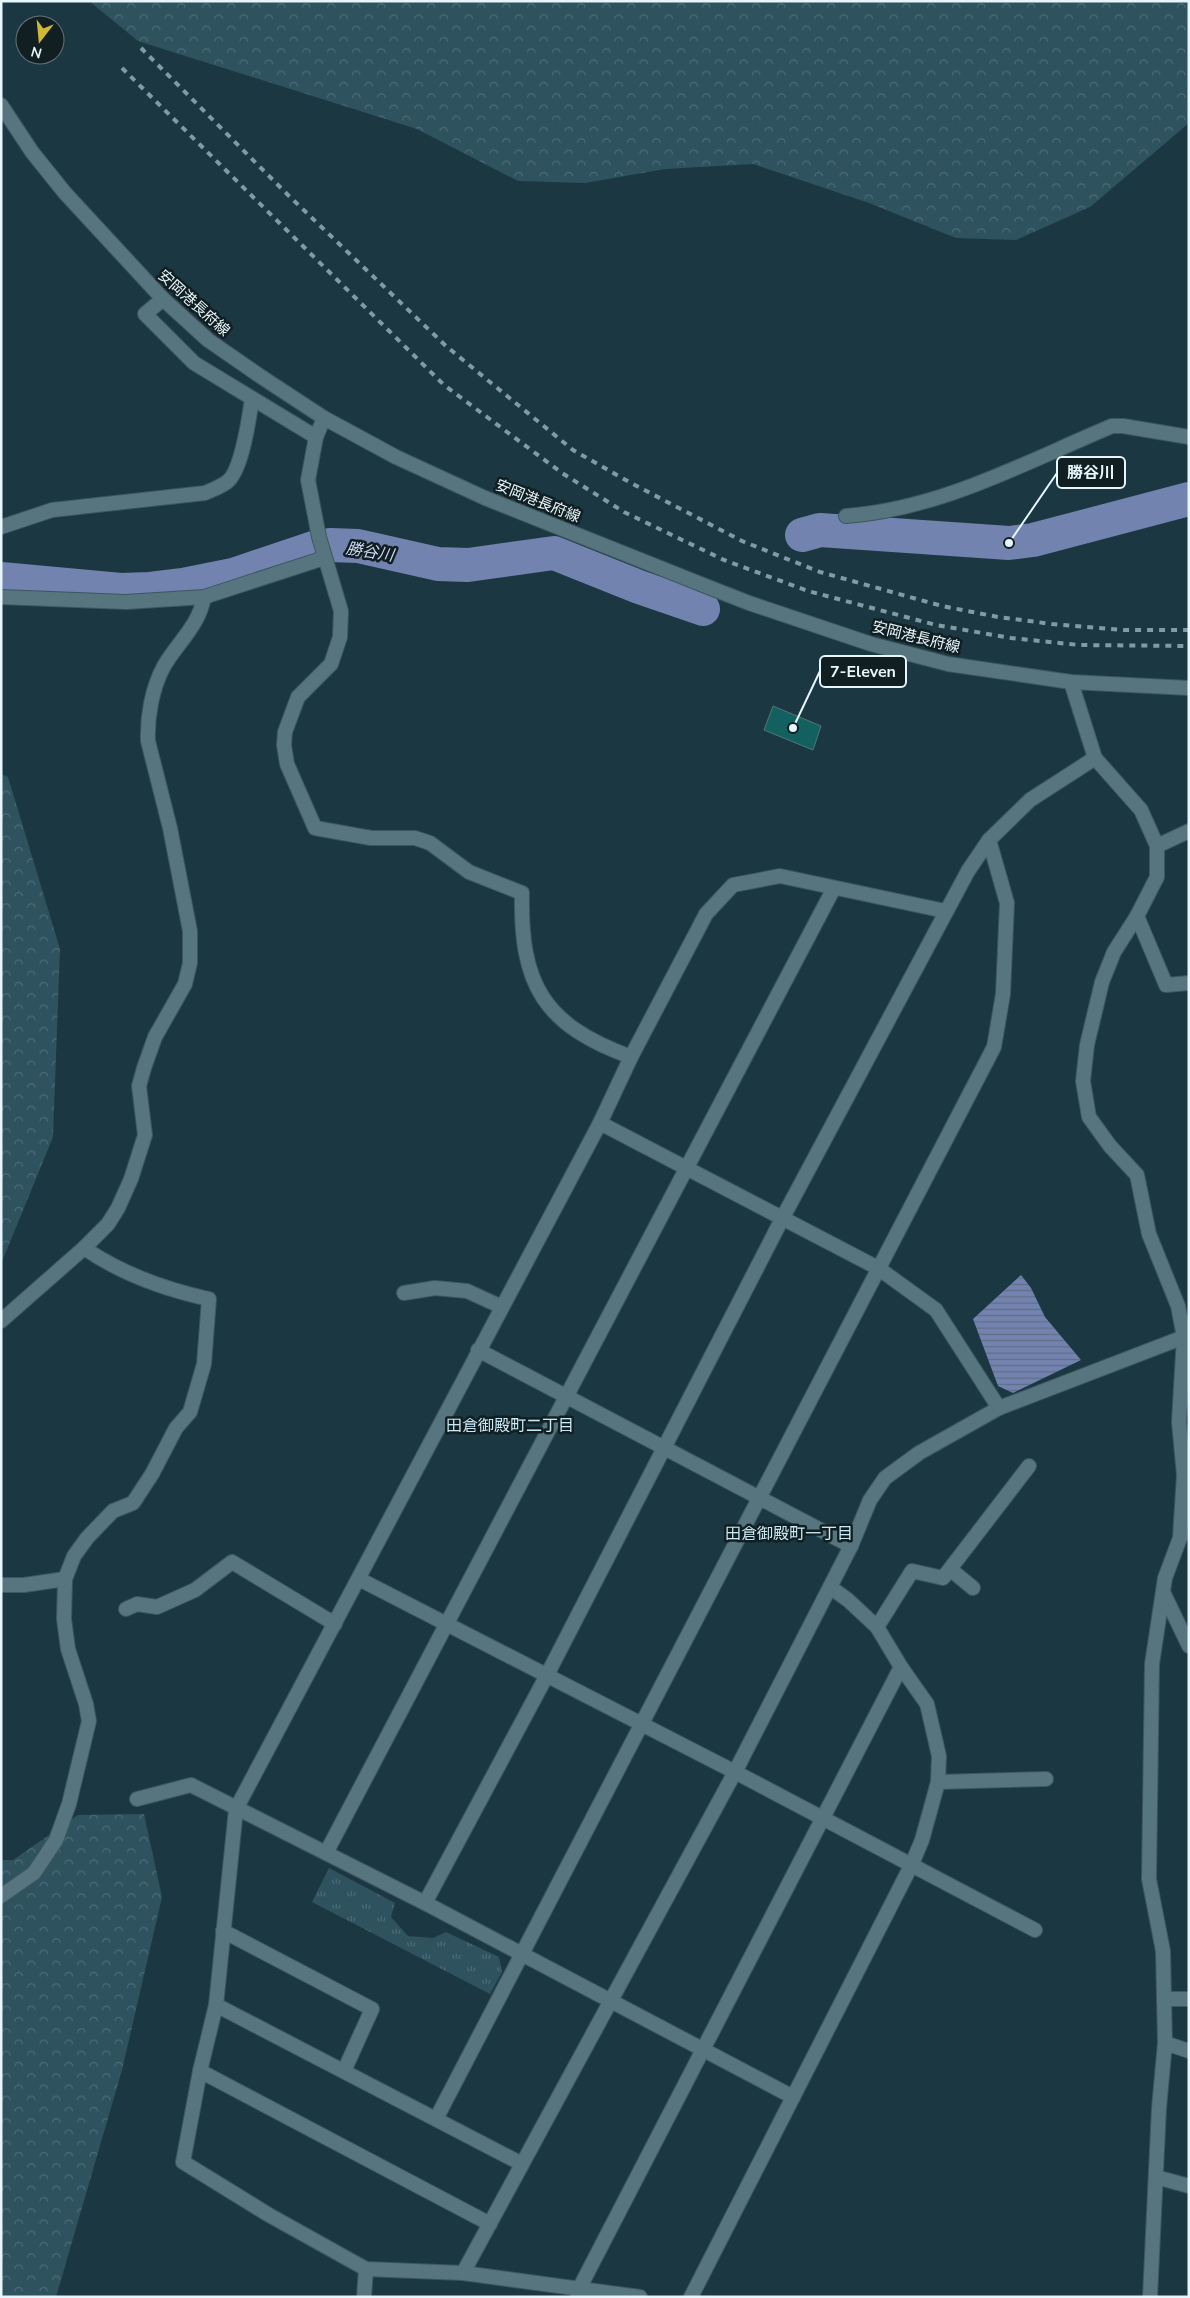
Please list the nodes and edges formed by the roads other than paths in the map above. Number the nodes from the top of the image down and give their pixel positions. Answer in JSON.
{"nodes":[{"id":1,"x":1,"y":105,"type":"edge"},
{"id":2,"x":163,"y":299,"type":"junction"},
{"id":3,"x":252,"y":399,"type":"junction"},
{"id":4,"x":324,"y":418,"type":"junction"},
{"id":5,"x":316,"y":437,"type":"junction"},
{"id":6,"x":1189,"y":437,"type":"edge"},
{"id":7,"x":846,"y":516,"type":"dead end"},
{"id":8,"x":1,"y":527,"type":"edge"},
{"id":9,"x":324,"y":556,"type":"junction"},
{"id":10,"x":1,"y":597,"type":"edge"},
{"id":11,"x":204,"y":597,"type":"junction"},
{"id":12,"x":1071,"y":682,"type":"junction"},
{"id":13,"x":1189,"y":688,"type":"edge"},
{"id":14,"x":1095,"y":758,"type":"junction"},
{"id":15,"x":1189,"y":831,"type":"edge"},
{"id":16,"x":989,"y":840,"type":"junction"},
{"id":17,"x":1157,"y":846,"type":"junction"},
{"id":18,"x":834,"y":888,"type":"junction"},
{"id":19,"x":945,"y":911,"type":"junction"},
{"id":20,"x":1137,"y":916,"type":"junction"},
{"id":21,"x":1189,"y":983,"type":"edge"},
{"id":22,"x":631,"y":1057,"type":"junction"},
{"id":23,"x":600,"y":1123,"type":"junction"},
{"id":24,"x":688,"y":1168,"type":"junction"},
{"id":25,"x":782,"y":1219,"type":"junction"},
{"id":26,"x":84,"y":1248,"type":"junction"},
{"id":27,"x":878,"y":1268,"type":"junction"},
{"id":28,"x":404,"y":1294,"type":"dead end"},
{"id":29,"x":502,"y":1307,"type":"junction"},
{"id":30,"x":1,"y":1321,"type":"edge"},
{"id":31,"x":1186,"y":1337,"type":"edge"},
{"id":32,"x":478,"y":1350,"type":"junction"},
{"id":33,"x":568,"y":1397,"type":"junction"},
{"id":34,"x":999,"y":1408,"type":"junction"},
{"id":35,"x":665,"y":1448,"type":"junction"},
{"id":36,"x":1029,"y":1466,"type":"dead end"},
{"id":37,"x":759,"y":1498,"type":"junction"},
{"id":38,"x":1184,"y":1541,"type":"edge"},
{"id":39,"x":851,"y":1546,"type":"junction"},
{"id":40,"x":950,"y":1569,"type":"junction"},
{"id":41,"x":65,"y":1579,"type":"junction"},
{"id":42,"x":359,"y":1579,"type":"junction"},
{"id":43,"x":1,"y":1585,"type":"edge"},
{"id":44,"x":830,"y":1586,"type":"junction"},
{"id":45,"x":973,"y":1588,"type":"dead end"},
{"id":46,"x":1163,"y":1592,"type":"junction"},
{"id":47,"x":126,"y":1609,"type":"dead end"},
{"id":48,"x":335,"y":1624,"type":"junction"},
{"id":49,"x":448,"y":1625,"type":"junction"},
{"id":50,"x":877,"y":1627,"type":"junction"},
{"id":51,"x":1189,"y":1646,"type":"edge"},
{"id":52,"x":901,"y":1667,"type":"junction"},
{"id":53,"x":546,"y":1676,"type":"junction"},
{"id":54,"x":641,"y":1725,"type":"junction"},
{"id":55,"x":736,"y":1772,"type":"junction"},
{"id":56,"x":1046,"y":1779,"type":"dead end"},
{"id":57,"x":938,"y":1782,"type":"junction"},
{"id":58,"x":137,"y":1799,"type":"dead end"},
{"id":59,"x":236,"y":1809,"type":"junction"},
{"id":60,"x":823,"y":1818,"type":"junction"},
{"id":61,"x":326,"y":1853,"type":"junction"},
{"id":62,"x":912,"y":1864,"type":"junction"},
{"id":63,"x":1,"y":1896,"type":"edge"},
{"id":64,"x":425,"y":1903,"type":"junction"},
{"id":65,"x":1035,"y":1930,"type":"dead end"},
{"id":66,"x":223,"y":1931,"type":"junction"},
{"id":67,"x":522,"y":1954,"type":"junction"},
{"id":68,"x":1164,"y":1999,"type":"junction"},
{"id":69,"x":1189,"y":1999,"type":"edge"},
{"id":70,"x":611,"y":2001,"type":"junction"},
{"id":71,"x":216,"y":2005,"type":"junction"},
{"id":72,"x":1165,"y":2043,"type":"junction"},
{"id":73,"x":703,"y":2050,"type":"junction"},
{"id":74,"x":1189,"y":2051,"type":"edge"},
{"id":75,"x":200,"y":2071,"type":"junction"},
{"id":76,"x":344,"y":2072,"type":"junction"},
{"id":77,"x":793,"y":2096,"type":"junction"},
{"id":78,"x":436,"y":2119,"type":"junction"},
{"id":79,"x":522,"y":2164,"type":"junction"},
{"id":80,"x":1156,"y":2177,"type":"junction"},
{"id":81,"x":1189,"y":2186,"type":"edge"},
{"id":82,"x":490,"y":2224,"type":"junction"},
{"id":83,"x":366,"y":2269,"type":"junction"},
{"id":84,"x":463,"y":2273,"type":"junction"},
{"id":85,"x":579,"y":2293,"type":"edge"},
{"id":86,"x":364,"y":2297,"type":"edge"},
{"id":87,"x":640,"y":2297,"type":"edge"},
{"id":88,"x":691,"y":2297,"type":"edge"},
{"id":89,"x":1150,"y":2297,"type":"edge"}],
"edges":[{"from":1,"to":2,"type":"street","name":"安岡港長府線"},
{"from":2,"to":3,"type":"street"},
{"from":2,"to":4,"type":"street","name":"安岡港長府線"},
{"from":3,"to":5,"type":"street"},
{"from":3,"to":8,"type":"street"},
{"from":4,"to":5,"type":"street"},
{"from":4,"to":12,"type":"street","name":"安岡港長府線"},
{"from":5,"to":9,"type":"street"},
{"from":6,"to":7,"type":"street"},
{"from":9,"to":11,"type":"street"},
{"from":9,"to":22,"type":"street"},
{"from":10,"to":11,"type":"street"},
{"from":11,"to":26,"type":"street"},
{"from":12,"to":13,"type":"street","name":"安岡港長府線"},
{"from":12,"to":14,"type":"street"},
{"from":14,"to":16,"type":"street"},
{"from":14,"to":17,"type":"street"},
{"from":15,"to":17,"type":"street"},
{"from":16,"to":19,"type":"street"},
{"from":16,"to":27,"type":"street"},
{"from":17,"to":20,"type":"street"},
{"from":18,"to":19,"type":"street"},
{"from":18,"to":22,"type":"street"},
{"from":18,"to":24,"type":"street"},
{"from":19,"to":25,"type":"street"},
{"from":20,"to":21,"type":"street"},
{"from":20,"to":31,"type":"street"},
{"from":22,"to":23,"type":"street"},
{"from":23,"to":24,"type":"street"},
{"from":23,"to":29,"type":"street"},
{"from":24,"to":25,"type":"street"},
{"from":24,"to":33,"type":"street"},
{"from":25,"to":27,"type":"street"},
{"from":25,"to":35,"type":"street"},
{"from":26,"to":30,"type":"street"},
{"from":26,"to":41,"type":"street"},
{"from":27,"to":34,"type":"street"},
{"from":27,"to":37,"type":"street"},
{"from":28,"to":29,"type":"street"},
{"from":29,"to":32,"type":"street"},
{"from":31,"to":34,"type":"street"},
{"from":31,"to":38,"type":"street"},
{"from":32,"to":33,"type":"street"},
{"from":32,"to":42,"type":"street"},
{"from":33,"to":35,"type":"street"},
{"from":33,"to":49,"type":"street"},
{"from":34,"to":39,"type":"street"},
{"from":35,"to":37,"type":"street"},
{"from":35,"to":53,"type":"street"},
{"from":36,"to":40,"type":"street"},
{"from":37,"to":39,"type":"street"},
{"from":37,"to":54,"type":"street"},
{"from":38,"to":46,"type":"street"},
{"from":39,"to":44,"type":"street"},
{"from":40,"to":45,"type":"street"},
{"from":40,"to":50,"type":"street"},
{"from":41,"to":43,"type":"street"},
{"from":41,"to":63,"type":"street"},
{"from":42,"to":48,"type":"street"},
{"from":42,"to":49,"type":"street"},
{"from":44,"to":50,"type":"street"},
{"from":44,"to":55,"type":"street"},
{"from":46,"to":51,"type":"street"},
{"from":46,"to":68,"type":"street"},
{"from":47,"to":48,"type":"street"},
{"from":48,"to":59,"type":"street"},
{"from":49,"to":53,"type":"street"},
{"from":49,"to":61,"type":"street"},
{"from":50,"to":52,"type":"street"},
{"from":52,"to":57,"type":"street"},
{"from":52,"to":60,"type":"street"},
{"from":53,"to":54,"type":"street"},
{"from":53,"to":64,"type":"street"},
{"from":54,"to":55,"type":"street"},
{"from":54,"to":67,"type":"street"},
{"from":55,"to":60,"type":"street"},
{"from":55,"to":70,"type":"street"},
{"from":56,"to":57,"type":"street"},
{"from":57,"to":62,"type":"street"},
{"from":58,"to":59,"type":"street"},
{"from":59,"to":61,"type":"street"},
{"from":59,"to":66,"type":"street"},
{"from":60,"to":62,"type":"street"},
{"from":60,"to":73,"type":"street"},
{"from":61,"to":64,"type":"street"},
{"from":62,"to":65,"type":"street"},
{"from":62,"to":77,"type":"street"},
{"from":64,"to":67,"type":"street"},
{"from":66,"to":71,"type":"street"},
{"from":66,"to":76,"type":"street"},
{"from":67,"to":70,"type":"street"},
{"from":67,"to":78,"type":"street"},
{"from":68,"to":69,"type":"street"},
{"from":68,"to":72,"type":"street"},
{"from":70,"to":73,"type":"street"},
{"from":70,"to":79,"type":"street"},
{"from":71,"to":75,"type":"street"},
{"from":71,"to":76,"type":"street"},
{"from":72,"to":74,"type":"street"},
{"from":72,"to":80,"type":"street"},
{"from":73,"to":77,"type":"street"},
{"from":73,"to":85,"type":"street"},
{"from":75,"to":82,"type":"street"},
{"from":75,"to":83,"type":"street"},
{"from":76,"to":78,"type":"street"},
{"from":77,"to":88,"type":"street"},
{"from":78,"to":79,"type":"street"},
{"from":79,"to":82,"type":"street"},
{"from":80,"to":81,"type":"street"},
{"from":80,"to":89,"type":"street"},
{"from":82,"to":84,"type":"street"},
{"from":83,"to":84,"type":"street"},
{"from":83,"to":86,"type":"street"},
{"from":84,"to":85,"type":"street"},
{"from":85,"to":87,"type":"street"}]}
